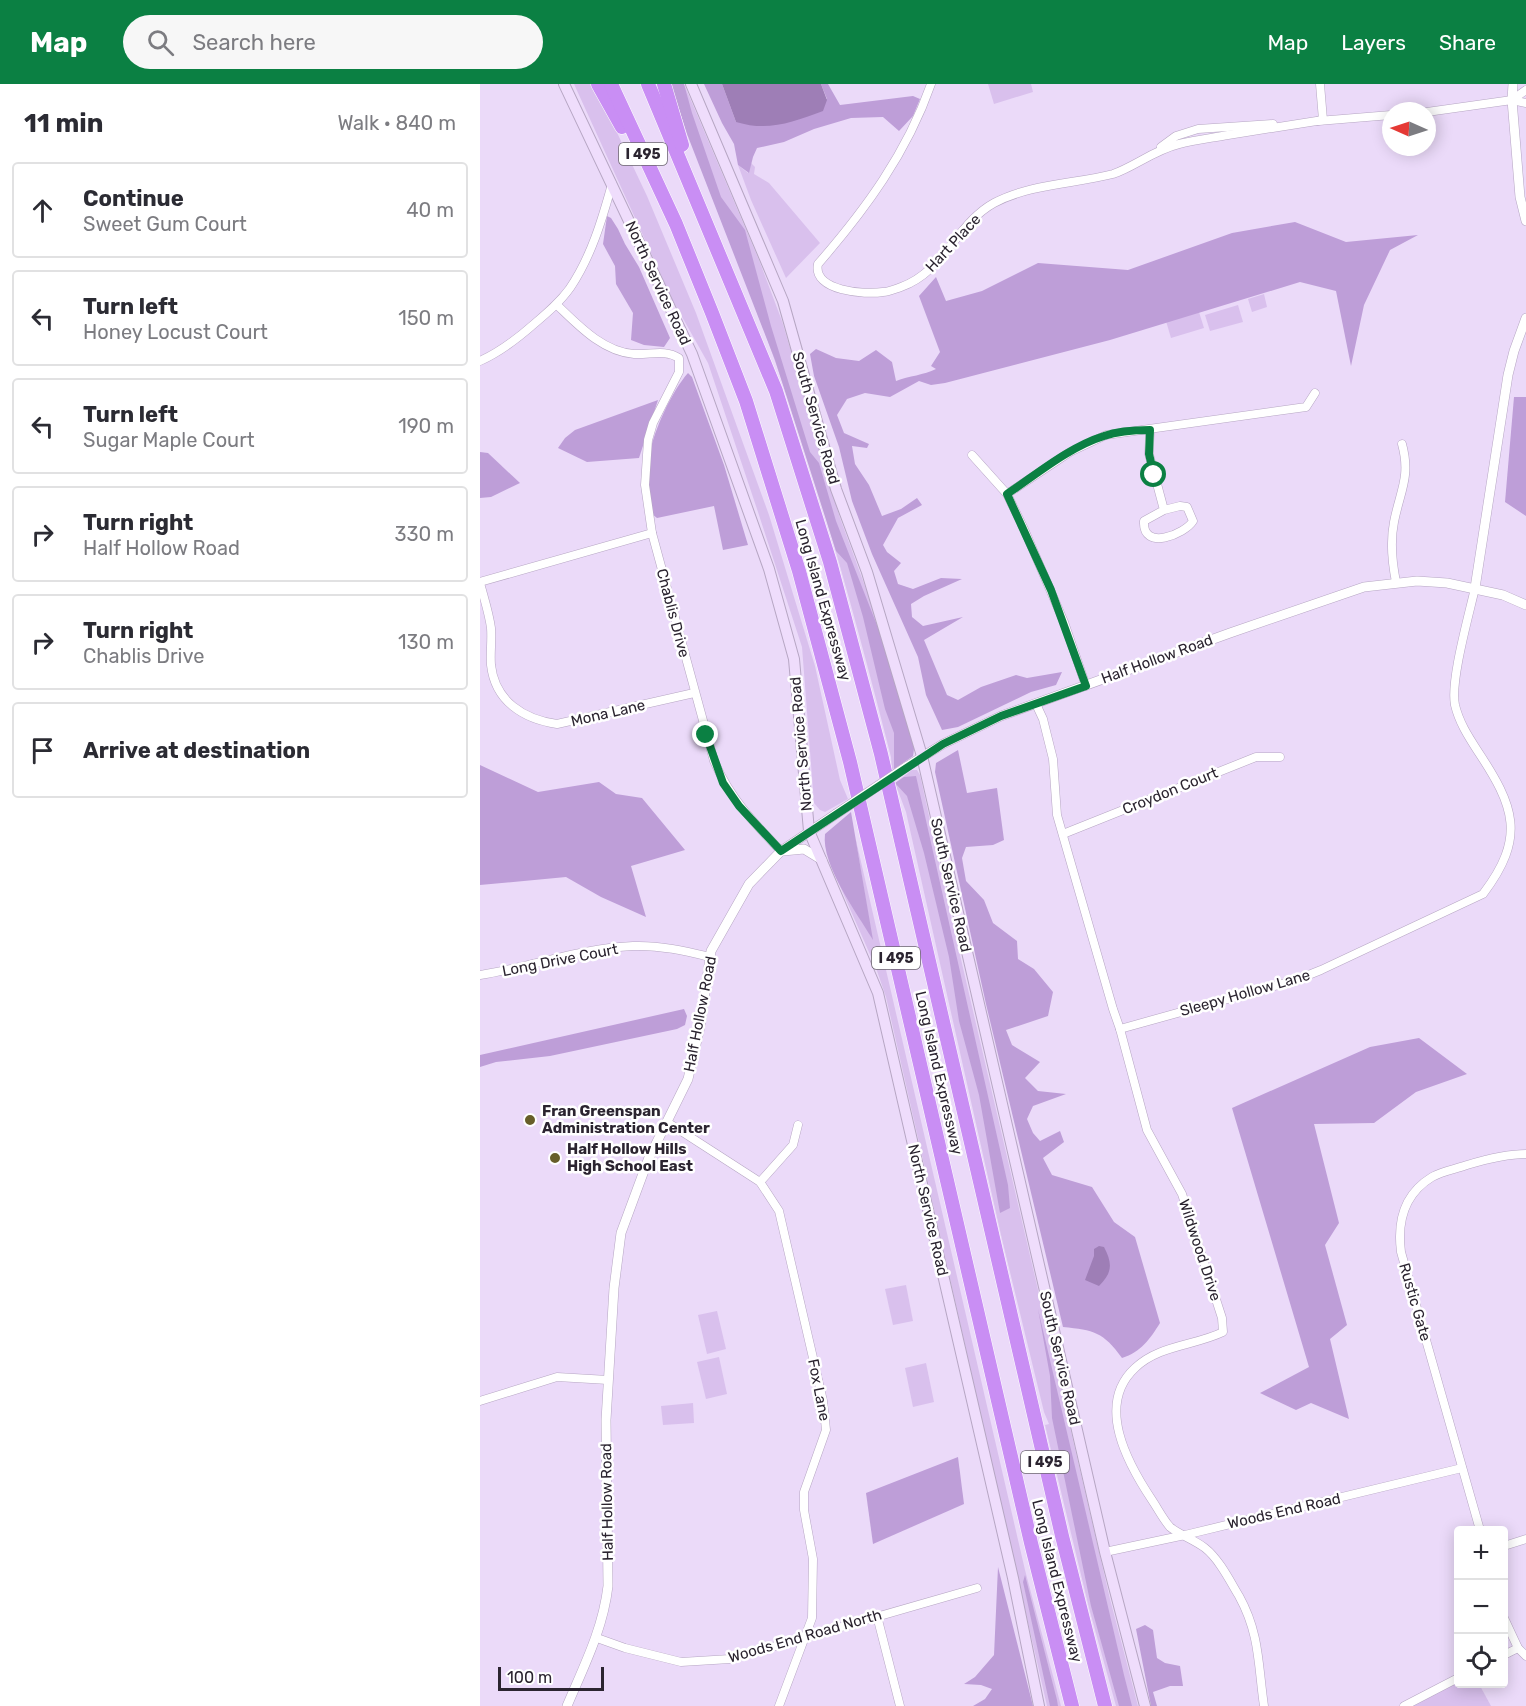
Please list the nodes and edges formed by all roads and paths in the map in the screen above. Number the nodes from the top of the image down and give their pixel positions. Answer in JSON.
{"nodes":[{"id":1,"x":564,"y":84,"type":"edge"},
{"id":2,"x":598,"y":84,"type":"edge"},
{"id":3,"x":611,"y":84,"type":"edge"},
{"id":4,"x":648,"y":84,"type":"edge"},
{"id":5,"x":664,"y":84,"type":"edge"},
{"id":6,"x":691,"y":84,"type":"edge"},
{"id":7,"x":931,"y":84,"type":"edge"},
{"id":8,"x":1320,"y":84,"type":"edge"},
{"id":9,"x":1513,"y":84,"type":"edge"},
{"id":10,"x":1526,"y":90,"type":"edge"},
{"id":11,"x":1512,"y":100,"type":"junction"},
{"id":12,"x":1526,"y":103,"type":"edge"},
{"id":13,"x":1436,"y":111,"type":"edge"},
{"id":14,"x":1382,"y":116,"type":"edge"},
{"id":15,"x":1323,"y":120,"type":"junction"},
{"id":16,"x":688,"y":176,"type":"junction"},
{"id":17,"x":612,"y":184,"type":"junction"},
{"id":18,"x":1526,"y":220,"type":"edge"},
{"id":19,"x":676,"y":224,"type":"junction"},
{"id":20,"x":556,"y":304,"type":"junction"},
{"id":21,"x":1526,"y":318,"type":"edge"},
{"id":22,"x":480,"y":361,"type":"edge"},
{"id":23,"x":1315,"y":393,"type":"dead end"},
{"id":24,"x":1150,"y":430,"type":"junction"},
{"id":25,"x":1402,"y":444,"type":"dead end"},
{"id":26,"x":972,"y":455,"type":"dead end"},
{"id":27,"x":1007,"y":494,"type":"junction"},
{"id":28,"x":1164,"y":510,"type":"junction"},
{"id":29,"x":652,"y":533,"type":"junction"},
{"id":30,"x":1396,"y":582,"type":"junction"},
{"id":31,"x":480,"y":583,"type":"edge"},
{"id":32,"x":1475,"y":588,"type":"junction"},
{"id":33,"x":1526,"y":605,"type":"edge"},
{"id":34,"x":1086,"y":686,"type":"junction"},
{"id":35,"x":694,"y":693,"type":"junction"},
{"id":36,"x":1036,"y":704,"type":"junction"},
{"id":37,"x":922,"y":756,"type":"junction"},
{"id":38,"x":1280,"y":757,"type":"dead end"},
{"id":39,"x":809,"y":831,"type":"junction"},
{"id":40,"x":1063,"y":834,"type":"junction"},
{"id":41,"x":781,"y":851,"type":"junction"},
{"id":42,"x":822,"y":860,"type":"junction"},
{"id":43,"x":711,"y":957,"type":"junction"},
{"id":44,"x":480,"y":975,"type":"edge"},
{"id":45,"x":1120,"y":1029,"type":"junction"},
{"id":46,"x":667,"y":1122,"type":"junction"},
{"id":47,"x":798,"y":1125,"type":"dead end"},
{"id":48,"x":1526,"y":1154,"type":"edge"},
{"id":49,"x":760,"y":1182,"type":"junction"},
{"id":50,"x":608,"y":1380,"type":"junction"},
{"id":51,"x":480,"y":1401,"type":"edge"},
{"id":52,"x":1462,"y":1468,"type":"junction"},
{"id":53,"x":1479,"y":1526,"type":"edge"},
{"id":54,"x":1185,"y":1535,"type":"junction"},
{"id":55,"x":1526,"y":1539,"type":"edge"},
{"id":56,"x":1508,"y":1544,"type":"edge"},
{"id":57,"x":1105,"y":1552,"type":"junction"},
{"id":58,"x":977,"y":1588,"type":"dead end"},
{"id":59,"x":877,"y":1616,"type":"junction"},
{"id":60,"x":1508,"y":1628,"type":"edge"},
{"id":61,"x":805,"y":1637,"type":"junction"},
{"id":62,"x":597,"y":1638,"type":"junction"},
{"id":63,"x":1518,"y":1648,"type":"junction"},
{"id":64,"x":1508,"y":1653,"type":"edge"},
{"id":65,"x":1526,"y":1656,"type":"edge"},
{"id":66,"x":1454,"y":1680,"type":"edge"},
{"id":67,"x":567,"y":1706,"type":"edge"},
{"id":68,"x":779,"y":1706,"type":"edge"},
{"id":69,"x":900,"y":1706,"type":"edge"},
{"id":70,"x":1039,"y":1706,"type":"edge"},
{"id":71,"x":1072,"y":1706,"type":"edge"},
{"id":72,"x":1106,"y":1706,"type":"edge"},
{"id":73,"x":1145,"y":1706,"type":"edge"},
{"id":74,"x":1264,"y":1706,"type":"edge"},
{"id":75,"x":1404,"y":1706,"type":"edge"}],
"edges":[{"from":1,"to":17,"type":"main road","name":"North Service Road"},
{"from":2,"to":19,"type":"highway"},
{"from":3,"to":19,"type":"highway","name":"Long Island Expressway","number":"I 495"},
{"from":4,"to":16,"type":"highway","name":"Long Island Expressway","number":"I 495"},
{"from":5,"to":16,"type":"highway"},
{"from":6,"to":37,"type":"main road","name":"South Service Road"},
{"from":7,"to":15,"type":"street","name":"Hart Place"},
{"from":8,"to":15,"type":"street"},
{"from":9,"to":11,"type":"street"},
{"from":10,"to":11,"type":"street"},
{"from":11,"to":12,"type":"street"},
{"from":11,"to":13,"type":"street"},
{"from":11,"to":18,"type":"street"},
{"from":14,"to":15,"type":"street","name":"Hart Place"},
{"from":16,"to":72,"type":"highway","name":"Long Island Expressway","number":"I 495"},
{"from":17,"to":20,"type":"street"},
{"from":17,"to":39,"type":"main road","name":"North Service Road"},
{"from":19,"to":71,"type":"highway","name":"Long Island Expressway","number":"I 495"},
{"from":20,"to":22,"type":"street"},
{"from":20,"to":29,"type":"street","name":"Chablis Drive"},
{"from":21,"to":32,"type":"street"},
{"from":23,"to":24,"type":"street"},
{"from":24,"to":27,"type":"street"},
{"from":24,"to":28,"type":"street"},
{"from":25,"to":30,"type":"street"},
{"from":26,"to":27,"type":"street"},
{"from":27,"to":34,"type":"street"},
{"from":28,"to":28,"type":"street"},
{"from":29,"to":31,"type":"street"},
{"from":29,"to":35,"type":"street","name":"Chablis Drive"},
{"from":30,"to":32,"type":"street","name":"Half Hollow Road"},
{"from":30,"to":34,"type":"street","name":"Half Hollow Road"},
{"from":31,"to":35,"type":"street","name":"Mona Lane"},
{"from":32,"to":33,"type":"street","name":"Half Hollow Road"},
{"from":32,"to":45,"type":"street","name":"Sleepy Hollow Lane"},
{"from":34,"to":36,"type":"street","name":"Half Hollow Road"},
{"from":35,"to":41,"type":"street","name":"Chablis Drive"},
{"from":36,"to":37,"type":"street","name":"Half Hollow Road"},
{"from":36,"to":40,"type":"street","name":"Wildwood Drive"},
{"from":37,"to":39,"type":"street","name":"Half Hollow Road","bridge":true},
{"from":37,"to":57,"type":"main road","name":"South Service Road"},
{"from":38,"to":40,"type":"street","name":"Croydon Court"},
{"from":39,"to":41,"type":"street","name":"Half Hollow Road"},
{"from":39,"to":42,"type":"main road","name":"North Service Road"},
{"from":40,"to":45,"type":"street","name":"Wildwood Drive"},
{"from":41,"to":42,"type":"street"},
{"from":41,"to":43,"type":"street","name":"Half Hollow Road"},
{"from":42,"to":70,"type":"main road","name":"North Service Road"},
{"from":43,"to":44,"type":"street","name":"Long Drive Court"},
{"from":43,"to":46,"type":"street","name":"Half Hollow Road"},
{"from":45,"to":54,"type":"street","name":"Wildwood Drive"},
{"from":46,"to":49,"type":"street","name":"Fox Lane"},
{"from":46,"to":50,"type":"street","name":"Half Hollow Road"},
{"from":47,"to":49,"type":"street"},
{"from":48,"to":52,"type":"street","name":"Rustic Gate"},
{"from":49,"to":61,"type":"street","name":"Fox Lane"},
{"from":50,"to":51,"type":"street"},
{"from":50,"to":62,"type":"street","name":"Half Hollow Road"},
{"from":52,"to":53,"type":"street","name":"Rustic Gate"},
{"from":52,"to":54,"type":"street","name":"Woods End Road"},
{"from":54,"to":57,"type":"street","name":"Woods End Road"},
{"from":54,"to":74,"type":"street","name":"Wildwood Drive"},
{"from":55,"to":56,"type":"street"},
{"from":57,"to":73,"type":"main road","name":"South Service Road"},
{"from":58,"to":59,"type":"street","name":"Woods End Road North"},
{"from":59,"to":61,"type":"street","name":"Woods End Road North"},
{"from":59,"to":69,"type":"street"},
{"from":60,"to":63,"type":"street"},
{"from":61,"to":62,"type":"street","name":"Woods End Road North"},
{"from":61,"to":68,"type":"street","name":"Fox Lane"},
{"from":62,"to":67,"type":"street","name":"Half Hollow Road"},
{"from":63,"to":64,"type":"street"},
{"from":63,"to":65,"type":"street"},
{"from":66,"to":75,"type":"street"}]}
